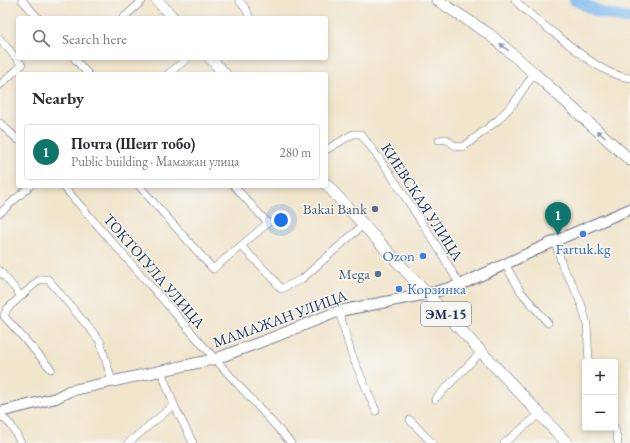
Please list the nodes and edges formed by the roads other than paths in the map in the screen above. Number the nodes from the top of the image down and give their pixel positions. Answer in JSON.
{"nodes":[{"id":1,"x":22,"y":0,"type":"edge"},
{"id":2,"x":143,"y":0,"type":"edge"},
{"id":3,"x":157,"y":0,"type":"edge"},
{"id":4,"x":239,"y":0,"type":"edge"},
{"id":5,"x":437,"y":0,"type":"edge"},
{"id":6,"x":515,"y":0,"type":"edge"},
{"id":7,"x":36,"y":16,"type":"edge"},
{"id":8,"x":124,"y":16,"type":"edge"},
{"id":9,"x":171,"y":16,"type":"edge"},
{"id":10,"x":249,"y":16,"type":"edge"},
{"id":11,"x":0,"y":39,"type":"edge"},
{"id":12,"x":16,"y":58,"type":"edge"},
{"id":13,"x":18,"y":60,"type":"edge"},
{"id":14,"x":76,"y":60,"type":"edge"},
{"id":15,"x":186,"y":60,"type":"edge"},
{"id":16,"x":215,"y":60,"type":"edge"},
{"id":17,"x":86,"y":72,"type":"edge"},
{"id":18,"x":170,"y":72,"type":"edge"},
{"id":19,"x":224,"y":72,"type":"edge"},
{"id":20,"x":534,"y":73,"type":"junction"},
{"id":21,"x":630,"y":78,"type":"edge"},
{"id":22,"x":0,"y":85,"type":"edge"},
{"id":23,"x":0,"y":123,"type":"edge"},
{"id":24,"x":16,"y":138,"type":"edge"},
{"id":25,"x":439,"y":140,"type":"dead end"},
{"id":26,"x":328,"y":149,"type":"edge"},
{"id":27,"x":630,"y":160,"type":"edge"},
{"id":28,"x":328,"y":186,"type":"edge"},
{"id":29,"x":28,"y":188,"type":"edge"},
{"id":30,"x":65,"y":188,"type":"edge"},
{"id":31,"x":141,"y":188,"type":"edge"},
{"id":32,"x":236,"y":188,"type":"edge"},
{"id":33,"x":630,"y":209,"type":"edge"},
{"id":34,"x":0,"y":213,"type":"edge"},
{"id":35,"x":363,"y":225,"type":"junction"},
{"id":36,"x":555,"y":241,"type":"junction"},
{"id":37,"x":241,"y":246,"type":"junction"},
{"id":38,"x":505,"y":264,"type":"junction"},
{"id":39,"x":0,"y":271,"type":"edge"},
{"id":40,"x":460,"y":285,"type":"junction"},
{"id":41,"x":427,"y":294,"type":"junction"},
{"id":42,"x":21,"y":296,"type":"junction"},
{"id":43,"x":339,"y":311,"type":"junction"},
{"id":44,"x":548,"y":323,"type":"dead end"},
{"id":45,"x":481,"y":352,"type":"junction"},
{"id":46,"x":214,"y":359,"type":"junction"},
{"id":47,"x":589,"y":359,"type":"edge"},
{"id":48,"x":50,"y":369,"type":"dead end"},
{"id":49,"x":161,"y":371,"type":"junction"},
{"id":50,"x":112,"y":381,"type":"junction"},
{"id":51,"x":435,"y":399,"type":"dead end"},
{"id":52,"x":174,"y":405,"type":"junction"},
{"id":53,"x":376,"y":411,"type":"dead end"},
{"id":54,"x":0,"y":412,"type":"edge"},
{"id":55,"x":540,"y":414,"type":"junction"},
{"id":56,"x":0,"y":415,"type":"edge"},
{"id":57,"x":410,"y":420,"type":"dead end"},
{"id":58,"x":615,"y":431,"type":"edge"},
{"id":59,"x":21,"y":443,"type":"edge"},
{"id":60,"x":128,"y":443,"type":"edge"},
{"id":61,"x":193,"y":443,"type":"edge"},
{"id":62,"x":291,"y":443,"type":"edge"},
{"id":63,"x":432,"y":443,"type":"edge"},
{"id":64,"x":504,"y":443,"type":"edge"},
{"id":65,"x":567,"y":443,"type":"edge"},
{"id":66,"x":618,"y":443,"type":"edge"}],
"edges":[{"from":1,"to":7,"type":"street"},
{"from":2,"to":8,"type":"street"},
{"from":3,"to":9,"type":"main road"},
{"from":4,"to":10,"type":"street"},
{"from":20,"to":5,"type":"main road","one_way":true},
{"from":6,"to":21,"type":"street"},
{"from":11,"to":12,"type":"street"},
{"from":13,"to":22,"type":"street"},
{"from":14,"to":17,"type":"street"},
{"from":15,"to":18,"type":"street"},
{"from":16,"to":19,"type":"main road"},
{"from":20,"to":25,"type":"street"},
{"from":27,"to":20,"type":"main road","one_way":true},
{"from":23,"to":24,"type":"street"},
{"from":26,"to":40,"type":"street","name":"КИЕВСКАЯ УЛИЦА"},
{"from":28,"to":35,"type":"main road","number":"ЭМ-15"},
{"from":29,"to":34,"type":"street"},
{"from":30,"to":46,"type":"street","name":"ТОКТОГУЛА УЛИЦА"},
{"from":31,"to":37,"type":"street"},
{"from":32,"to":37,"type":"street"},
{"from":33,"to":36,"type":"street","name":"МАМАЖАН УЛИЦА"},
{"from":35,"to":37,"type":"street"},
{"from":35,"to":41,"type":"main road","number":"ЭМ-15"},
{"from":36,"to":38,"type":"street","name":"МАМАЖАН УЛИЦА"},
{"from":36,"to":47,"type":"street"},
{"from":38,"to":40,"type":"street","name":"МАМАЖАН УЛИЦА"},
{"from":38,"to":44,"type":"street"},
{"from":39,"to":42,"type":"street"},
{"from":40,"to":41,"type":"street","name":"МАМАЖАН УЛИЦА"},
{"from":41,"to":43,"type":"street","name":"МАМАЖАН УЛИЦА"},
{"from":41,"to":45,"type":"main road","number":"ЭМ-15"},
{"from":42,"to":48,"type":"street"},
{"from":42,"to":50,"type":"street"},
{"from":43,"to":46,"type":"street","name":"МАМАЖАН УЛИЦА"},
{"from":43,"to":53,"type":"street"},
{"from":45,"to":51,"type":"street"},
{"from":45,"to":55,"type":"main road","number":"ЭМ-15"},
{"from":46,"to":49,"type":"street","name":"МАМАЖАН УЛИЦА"},
{"from":46,"to":62,"type":"street","name":"ТОКТОГУЛА УЛИЦА"},
{"from":49,"to":50,"type":"street","name":"МАМАЖАН УЛИЦА"},
{"from":49,"to":52,"type":"street"},
{"from":50,"to":54,"type":"street","name":"МАМАЖАН УЛИЦА"},
{"from":52,"to":60,"type":"street"},
{"from":52,"to":61,"type":"street"},
{"from":55,"to":64,"type":"street"},
{"from":55,"to":65,"type":"main road","number":"ЭМ-15"},
{"from":56,"to":59,"type":"street"},
{"from":57,"to":63,"type":"street"},
{"from":58,"to":66,"type":"street"}]}
